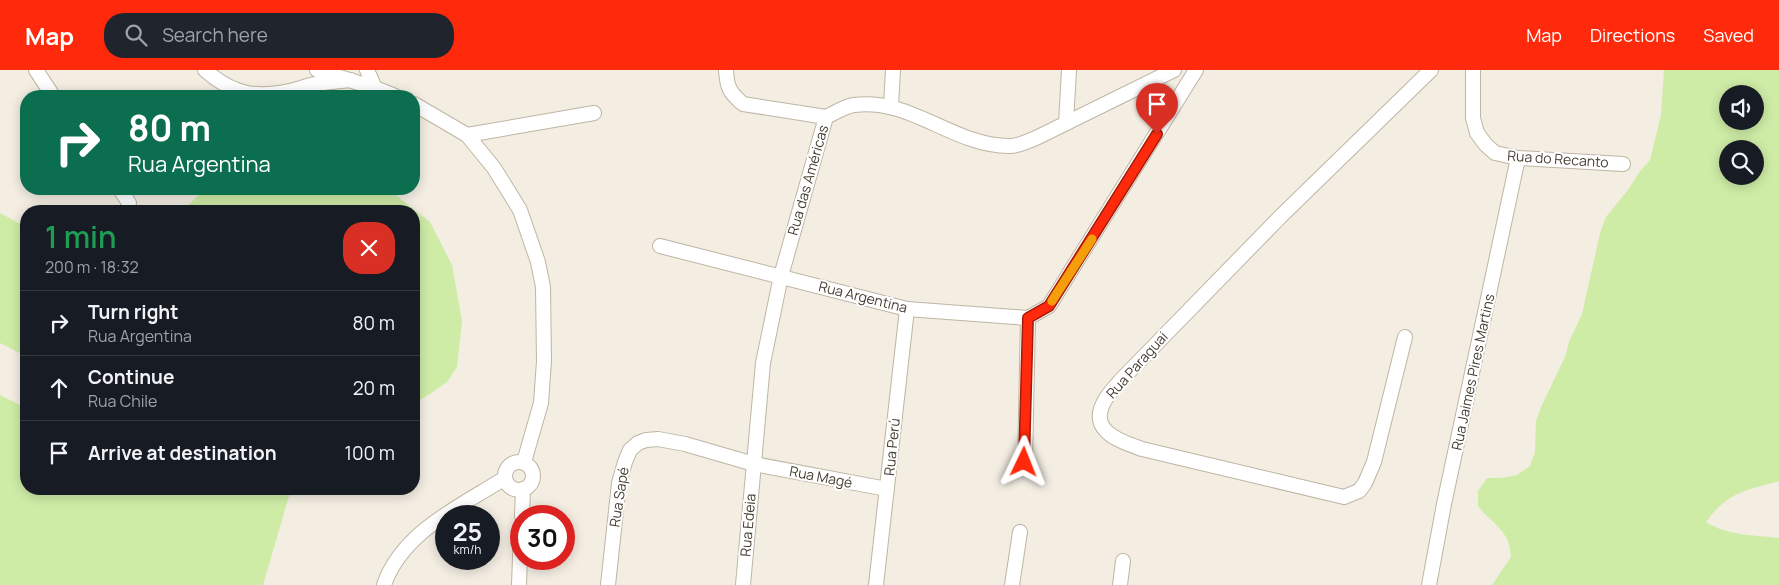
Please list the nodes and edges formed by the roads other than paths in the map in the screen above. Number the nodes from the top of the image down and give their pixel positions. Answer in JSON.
{"nodes":[{"id":1,"x":36,"y":70,"type":"edge"},
{"id":2,"x":205,"y":70,"type":"edge"},
{"id":3,"x":317,"y":70,"type":"edge"},
{"id":4,"x":367,"y":70,"type":"edge"},
{"id":5,"x":726,"y":70,"type":"edge"},
{"id":6,"x":893,"y":70,"type":"edge"},
{"id":7,"x":1069,"y":70,"type":"edge"},
{"id":8,"x":1174,"y":70,"type":"edge"},
{"id":9,"x":1196,"y":70,"type":"edge"},
{"id":10,"x":1431,"y":70,"type":"edge"},
{"id":11,"x":1472,"y":70,"type":"edge"},
{"id":12,"x":351,"y":80,"type":"junction"},
{"id":13,"x":375,"y":88,"type":"junction"},
{"id":14,"x":49,"y":90,"type":"edge"},
{"id":15,"x":236,"y":90,"type":"edge"},
{"id":16,"x":293,"y":90,"type":"edge"},
{"id":17,"x":380,"y":90,"type":"edge"},
{"id":18,"x":891,"y":106,"type":"junction"},
{"id":19,"x":420,"y":108,"type":"edge"},
{"id":20,"x":594,"y":113,"type":"dead end"},
{"id":21,"x":826,"y":117,"type":"junction"},
{"id":22,"x":1066,"y":123,"type":"junction"},
{"id":23,"x":467,"y":135,"type":"junction"},
{"id":24,"x":1518,"y":158,"type":"junction"},
{"id":25,"x":1623,"y":164,"type":"dead end"},
{"id":26,"x":124,"y":195,"type":"edge"},
{"id":27,"x":129,"y":203,"type":"dead end"},
{"id":28,"x":660,"y":246,"type":"dead end"},
{"id":29,"x":781,"y":276,"type":"junction"},
{"id":30,"x":907,"y":310,"type":"junction"},
{"id":31,"x":1028,"y":318,"type":"junction"},
{"id":32,"x":1405,"y":337,"type":"dead end"},
{"id":33,"x":524,"y":462,"type":"junction"},
{"id":34,"x":1024,"y":462,"type":"dead end"},
{"id":35,"x":754,"y":464,"type":"junction"},
{"id":36,"x":505,"y":478,"type":"junction"},
{"id":37,"x":523,"y":489,"type":"junction"},
{"id":38,"x":887,"y":489,"type":"junction"},
{"id":39,"x":522,"y":505,"type":"edge"},
{"id":40,"x":1020,"y":532,"type":"dead end"},
{"id":41,"x":1123,"y":562,"type":"dead end"},
{"id":42,"x":520,"y":570,"type":"edge"},
{"id":43,"x":384,"y":585,"type":"edge"},
{"id":44,"x":519,"y":585,"type":"edge"},
{"id":45,"x":608,"y":585,"type":"edge"},
{"id":46,"x":743,"y":585,"type":"edge"},
{"id":47,"x":876,"y":585,"type":"edge"},
{"id":48,"x":1012,"y":585,"type":"edge"},
{"id":49,"x":1120,"y":585,"type":"edge"},
{"id":50,"x":1429,"y":585,"type":"edge"}],
"edges":[{"from":1,"to":14,"type":"street"},
{"from":2,"to":15,"type":"street"},
{"from":3,"to":12,"type":"street"},
{"from":4,"to":13,"type":"street"},
{"from":5,"to":21,"type":"street"},
{"from":6,"to":18,"type":"street"},
{"from":7,"to":22,"type":"street"},
{"from":8,"to":22,"type":"street","name":"Rua das Américas"},
{"from":9,"to":31,"type":"street"},
{"from":10,"to":32,"type":"street","name":"Rua Paraguai"},
{"from":11,"to":24,"type":"street","name":"Rua do Recanto"},
{"from":12,"to":13,"type":"street"},
{"from":12,"to":16,"type":"street"},
{"from":13,"to":17,"type":"street"},
{"from":18,"to":21,"type":"street","name":"Rua das Américas"},
{"from":18,"to":22,"type":"street","name":"Rua das Américas"},
{"from":19,"to":23,"type":"street"},
{"from":20,"to":23,"type":"street"},
{"from":21,"to":29,"type":"street","name":"Rua das Américas"},
{"from":23,"to":33,"type":"street"},
{"from":24,"to":25,"type":"street","name":"Rua do Recanto"},
{"from":24,"to":50,"type":"street","name":"Rua Jaimes Pires Martins"},
{"from":26,"to":27,"type":"street"},
{"from":28,"to":29,"type":"street","name":"Rua Argentina"},
{"from":29,"to":30,"type":"street","name":"Rua Argentina"},
{"from":29,"to":35,"type":"street","name":"Rua das Américas"},
{"from":30,"to":31,"type":"street","name":"Rua Argentina"},
{"from":30,"to":38,"type":"street","name":"Rua Perú"},
{"from":31,"to":34,"type":"street"},
{"from":33,"to":36,"type":"street"},
{"from":33,"to":37,"type":"street"},
{"from":35,"to":38,"type":"street","name":"Rua Magé"},
{"from":35,"to":45,"type":"street","name":"Rua Sapé"},
{"from":35,"to":46,"type":"street","name":"Rua Edeia"},
{"from":36,"to":37,"type":"street"},
{"from":36,"to":43,"type":"street"},
{"from":37,"to":39,"type":"street"},
{"from":38,"to":47,"type":"street","name":"Rua Perú"},
{"from":40,"to":48,"type":"street"},
{"from":41,"to":49,"type":"street"},
{"from":42,"to":44,"type":"street"}]}
